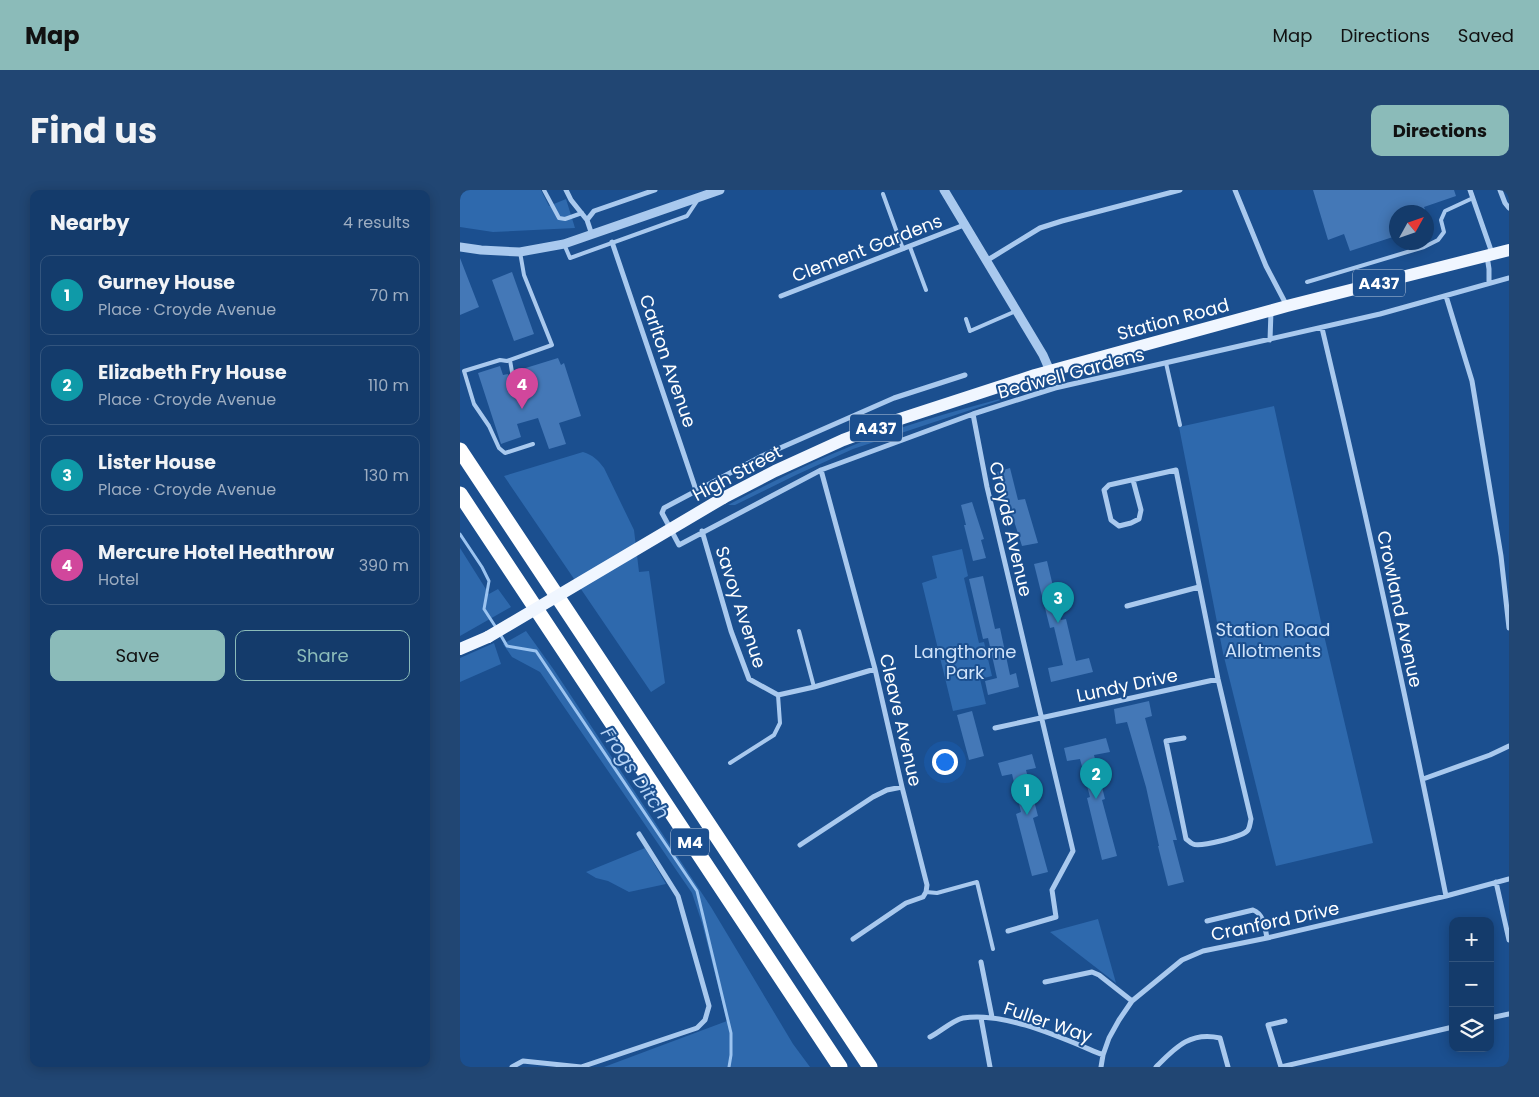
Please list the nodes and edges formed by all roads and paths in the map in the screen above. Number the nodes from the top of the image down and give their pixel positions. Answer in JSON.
{"nodes":[{"id":1,"x":544,"y":190,"type":"edge"},
{"id":2,"x":566,"y":190,"type":"edge"},
{"id":3,"x":655,"y":190,"type":"edge"},
{"id":4,"x":720,"y":190,"type":"edge"},
{"id":5,"x":944,"y":190,"type":"edge"},
{"id":6,"x":1180,"y":190,"type":"edge"},
{"id":7,"x":1235,"y":190,"type":"edge"},
{"id":8,"x":1470,"y":190,"type":"edge"},
{"id":9,"x":1500,"y":190,"type":"edge"},
{"id":10,"x":884,"y":194,"type":"dead end"},
{"id":11,"x":698,"y":198,"type":"junction"},
{"id":12,"x":1473,"y":198,"type":"junction"},
{"id":13,"x":1509,"y":208,"type":"edge"},
{"id":14,"x":582,"y":213,"type":"junction"},
{"id":15,"x":587,"y":220,"type":"junction"},
{"id":16,"x":964,"y":225,"type":"junction"},
{"id":17,"x":592,"y":235,"type":"junction"},
{"id":18,"x":612,"y":242,"type":"junction"},
{"id":19,"x":564,"y":244,"type":"junction"},
{"id":20,"x":460,"y":247,"type":"edge"},
{"id":21,"x":910,"y":247,"type":"junction"},
{"id":22,"x":903,"y":249,"type":"junction"},
{"id":23,"x":1509,"y":250,"type":"edge"},
{"id":24,"x":520,"y":252,"type":"junction"},
{"id":25,"x":1490,"y":255,"type":"junction"},
{"id":26,"x":986,"y":261,"type":"junction"},
{"id":27,"x":1509,"y":278,"type":"edge"},
{"id":28,"x":1308,"y":282,"type":"dead end"},
{"id":29,"x":1489,"y":283,"type":"junction"},
{"id":30,"x":926,"y":290,"type":"dead end"},
{"id":31,"x":781,"y":296,"type":"dead end"},
{"id":32,"x":1446,"y":296,"type":"junction"},
{"id":33,"x":1287,"y":306,"type":"junction"},
{"id":34,"x":1271,"y":310,"type":"junction"},
{"id":35,"x":1016,"y":311,"type":"junction"},
{"id":36,"x":966,"y":319,"type":"dead end"},
{"id":37,"x":1322,"y":328,"type":"junction"},
{"id":38,"x":1270,"y":340,"type":"junction"},
{"id":39,"x":510,"y":360,"type":"junction"},
{"id":40,"x":1166,"y":363,"type":"junction"},
{"id":41,"x":1050,"y":370,"type":"junction"},
{"id":42,"x":965,"y":376,"type":"dead end"},
{"id":43,"x":513,"y":378,"type":"dead end"},
{"id":44,"x":973,"y":414,"type":"junction"},
{"id":45,"x":1180,"y":425,"type":"dead end"},
{"id":46,"x":532,"y":444,"type":"dead end"},
{"id":47,"x":460,"y":450,"type":"edge"},
{"id":48,"x":821,"y":470,"type":"junction"},
{"id":49,"x":1133,"y":480,"type":"junction"},
{"id":50,"x":696,"y":490,"type":"junction"},
{"id":51,"x":460,"y":494,"type":"edge"},
{"id":52,"x":702,"y":532,"type":"junction"},
{"id":53,"x":1199,"y":588,"type":"junction"},
{"id":54,"x":1127,"y":606,"type":"dead end"},
{"id":55,"x":1509,"y":628,"type":"edge"},
{"id":56,"x":799,"y":631,"type":"dead end"},
{"id":57,"x":460,"y":649,"type":"edge"},
{"id":58,"x":876,"y":669,"type":"junction"},
{"id":59,"x":1218,"y":678,"type":"junction"},
{"id":60,"x":814,"y":687,"type":"junction"},
{"id":61,"x":778,"y":695,"type":"junction"},
{"id":62,"x":1041,"y":717,"type":"junction"},
{"id":63,"x":995,"y":728,"type":"dead end"},
{"id":64,"x":1184,"y":738,"type":"dead end"},
{"id":65,"x":1509,"y":746,"type":"edge"},
{"id":66,"x":730,"y":763,"type":"dead end"},
{"id":67,"x":1423,"y":779,"type":"junction"},
{"id":68,"x":902,"y":787,"type":"junction"},
{"id":69,"x":639,"y":834,"type":"dead end"},
{"id":70,"x":800,"y":844,"type":"dead end"},
{"id":71,"x":1509,"y":879,"type":"edge"},
{"id":72,"x":1496,"y":882,"type":"junction"},
{"id":73,"x":926,"y":892,"type":"junction"},
{"id":74,"x":1446,"y":896,"type":"junction"},
{"id":75,"x":1207,"y":921,"type":"dead end"},
{"id":76,"x":1008,"y":931,"type":"dead end"},
{"id":77,"x":1267,"y":938,"type":"junction"},
{"id":78,"x":853,"y":939,"type":"dead end"},
{"id":79,"x":1509,"y":940,"type":"edge"},
{"id":80,"x":993,"y":948,"type":"dead end"},
{"id":81,"x":981,"y":962,"type":"dead end"},
{"id":82,"x":1045,"y":982,"type":"dead end"},
{"id":83,"x":1132,"y":1001,"type":"junction"},
{"id":84,"x":1509,"y":1014,"type":"edge"},
{"id":85,"x":992,"y":1017,"type":"junction"},
{"id":86,"x":1494,"y":1017,"type":"edge"},
{"id":87,"x":980,"y":1018,"type":"junction"},
{"id":88,"x":1285,"y":1021,"type":"dead end"},
{"id":89,"x":1449,"y":1028,"type":"edge"},
{"id":90,"x":930,"y":1037,"type":"dead end"},
{"id":91,"x":1103,"y":1055,"type":"junction"},
{"id":92,"x":512,"y":1067,"type":"edge"},
{"id":93,"x":840,"y":1067,"type":"edge"},
{"id":94,"x":870,"y":1067,"type":"edge"},
{"id":95,"x":990,"y":1067,"type":"edge"},
{"id":96,"x":1101,"y":1067,"type":"edge"},
{"id":97,"x":1156,"y":1067,"type":"edge"},
{"id":98,"x":1228,"y":1067,"type":"edge"}],
"edges":[{"from":1,"to":14,"type":"lane"},
{"from":2,"to":14,"type":"street"},
{"from":3,"to":15,"type":"street"},
{"from":4,"to":11,"type":"street"},
{"from":5,"to":16,"type":"street"},
{"from":6,"to":26,"type":"street"},
{"from":7,"to":33,"type":"street"},
{"from":8,"to":12,"type":"street"},
{"from":9,"to":13,"type":"street"},
{"from":10,"to":22,"type":"lane"},
{"from":11,"to":17,"type":"street"},
{"from":11,"to":18,"type":"lane"},
{"from":12,"to":25,"type":"street"},
{"from":12,"to":28,"type":"lane"},
{"from":14,"to":15,"type":"street"},
{"from":15,"to":17,"type":"street"},
{"from":16,"to":21,"type":"street","name":"Clement Gardens"},
{"from":16,"to":26,"type":"street"},
{"from":17,"to":19,"type":"street"},
{"from":18,"to":19,"type":"lane"},
{"from":18,"to":50,"type":"street","name":"Carlton Avenue"},
{"from":19,"to":24,"type":"street"},
{"from":20,"to":24,"type":"street"},
{"from":21,"to":22,"type":"street","name":"Clement Gardens"},
{"from":21,"to":30,"type":"lane"},
{"from":22,"to":31,"type":"street","name":"Clement Gardens"},
{"from":23,"to":25,"type":"main road","name":"Station Road","number":"A437"},
{"from":24,"to":39,"type":"lane"},
{"from":25,"to":29,"type":"street"},
{"from":25,"to":33,"type":"main road","name":"Station Road","number":"A437"},
{"from":26,"to":35,"type":"street"},
{"from":27,"to":29,"type":"street","name":"Bedwell Gardens"},
{"from":29,"to":32,"type":"street","name":"Bedwell Gardens"},
{"from":32,"to":37,"type":"street","name":"Bedwell Gardens"},
{"from":32,"to":55,"type":"street"},
{"from":33,"to":34,"type":"main road","name":"Station Road","number":"A437"},
{"from":34,"to":38,"type":"street"},
{"from":34,"to":41,"type":"main road","name":"Station Road","number":"A437"},
{"from":35,"to":36,"type":"lane"},
{"from":35,"to":41,"type":"street"},
{"from":37,"to":38,"type":"street","name":"Bedwell Gardens"},
{"from":37,"to":67,"type":"street","name":"Crowland Avenue"},
{"from":38,"to":40,"type":"street","name":"Bedwell Gardens"},
{"from":39,"to":43,"type":"lane"},
{"from":39,"to":46,"type":"lane"},
{"from":40,"to":44,"type":"street","name":"Bedwell Gardens"},
{"from":40,"to":45,"type":"lane"},
{"from":41,"to":57,"type":"main road","name":"High Street","number":"A437","bridge":true},
{"from":42,"to":50,"type":"street"},
{"from":44,"to":48,"type":"street","name":"Bedwell Gardens"},
{"from":44,"to":62,"type":"street","name":"Croyde Avenue"},
{"from":47,"to":94,"type":"highway","number":"M4"},
{"from":48,"to":52,"type":"street","name":"Bedwell Gardens"},
{"from":48,"to":58,"type":"street","name":"Cleave Avenue"},
{"from":49,"to":49,"type":"street"},
{"from":49,"to":53,"type":"street"},
{"from":50,"to":52,"type":"street","name":"Bedwell Gardens"},
{"from":51,"to":93,"type":"highway","number":"M4"},
{"from":52,"to":61,"type":"street","name":"Savoy Avenue"},
{"from":53,"to":54,"type":"street"},
{"from":53,"to":59,"type":"street"},
{"from":56,"to":60,"type":"lane"},
{"from":58,"to":60,"type":"street"},
{"from":58,"to":68,"type":"street","name":"Cleave Avenue"},
{"from":59,"to":62,"type":"street","name":"Lundy Drive"},
{"from":59,"to":64,"type":"street"},
{"from":60,"to":61,"type":"street"},
{"from":61,"to":66,"type":"lane"},
{"from":62,"to":63,"type":"street","name":"Lundy Drive"},
{"from":62,"to":76,"type":"street","name":"Croyde Avenue"},
{"from":65,"to":67,"type":"street"},
{"from":67,"to":74,"type":"street","name":"Crowland Avenue"},
{"from":68,"to":70,"type":"street"},
{"from":68,"to":73,"type":"street","name":"Cleave Avenue"},
{"from":69,"to":92,"type":"street"},
{"from":71,"to":72,"type":"street","name":"Cranford Drive"},
{"from":72,"to":74,"type":"street","name":"Cranford Drive"},
{"from":72,"to":79,"type":"street"},
{"from":73,"to":78,"type":"street"},
{"from":73,"to":80,"type":"lane"},
{"from":74,"to":77,"type":"street","name":"Cranford Drive"},
{"from":75,"to":77,"type":"street"},
{"from":77,"to":83,"type":"street","name":"Cranford Drive"},
{"from":81,"to":85,"type":"street"},
{"from":82,"to":83,"type":"street"},
{"from":83,"to":91,"type":"street","name":"Cranford Drive"},
{"from":84,"to":86,"type":"street"},
{"from":85,"to":87,"type":"street","name":"Fuller Way"},
{"from":85,"to":91,"type":"street","name":"Fuller Way"},
{"from":87,"to":90,"type":"street","name":"Fuller Way"},
{"from":87,"to":95,"type":"street"},
{"from":88,"to":89,"type":"street"},
{"from":91,"to":96,"type":"street","name":"Cranford Drive"},
{"from":97,"to":98,"type":"street"}]}
